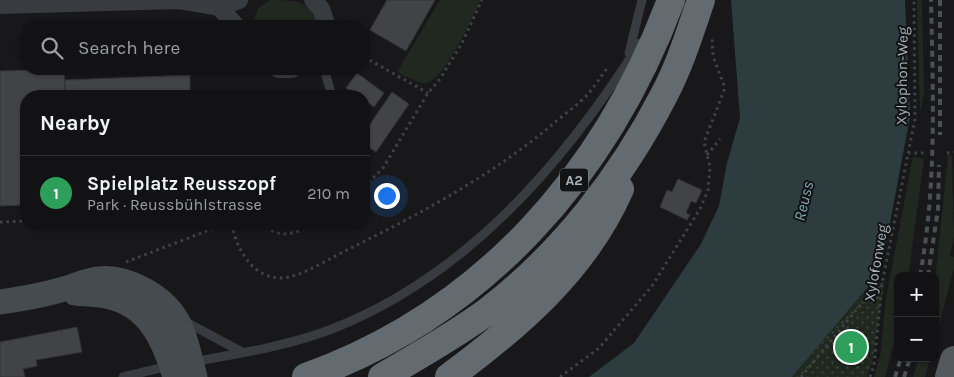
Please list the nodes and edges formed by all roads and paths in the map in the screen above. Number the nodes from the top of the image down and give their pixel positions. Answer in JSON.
{"nodes":[{"id":1,"x":239,"y":0,"type":"edge"},
{"id":2,"x":313,"y":0,"type":"edge"},
{"id":3,"x":482,"y":0,"type":"edge"},
{"id":4,"x":642,"y":0,"type":"edge"},
{"id":5,"x":666,"y":0,"type":"edge"},
{"id":6,"x":671,"y":0,"type":"edge"},
{"id":7,"x":701,"y":0,"type":"edge"},
{"id":8,"x":914,"y":0,"type":"edge"},
{"id":9,"x":0,"y":5,"type":"edge"},
{"id":10,"x":219,"y":7,"type":"junction"},
{"id":11,"x":231,"y":20,"type":"edge"},
{"id":12,"x":325,"y":20,"type":"edge"},
{"id":13,"x":712,"y":30,"type":"dead end"},
{"id":14,"x":370,"y":60,"type":"edge"},
{"id":15,"x":611,"y":62,"type":"dead end"},
{"id":16,"x":621,"y":72,"type":"junction"},
{"id":17,"x":326,"y":75,"type":"edge"},
{"id":18,"x":330,"y":90,"type":"edge"},
{"id":19,"x":428,"y":93,"type":"junction"},
{"id":20,"x":720,"y":139,"type":"dead end"},
{"id":21,"x":639,"y":141,"type":"junction"},
{"id":22,"x":954,"y":152,"type":"edge"},
{"id":23,"x":908,"y":153,"type":"junction"},
{"id":24,"x":924,"y":153,"type":"dead end"},
{"id":25,"x":948,"y":153,"type":"dead end"},
{"id":26,"x":707,"y":155,"type":"junction"},
{"id":27,"x":370,"y":181,"type":"edge"},
{"id":28,"x":20,"y":221,"type":"edge"},
{"id":29,"x":0,"y":222,"type":"edge"},
{"id":30,"x":209,"y":230,"type":"edge"},
{"id":31,"x":233,"y":230,"type":"edge"},
{"id":32,"x":271,"y":230,"type":"edge"},
{"id":33,"x":298,"y":230,"type":"edge"},
{"id":34,"x":121,"y":265,"type":"dead end"},
{"id":35,"x":882,"y":284,"type":"junction"},
{"id":36,"x":60,"y":290,"type":"junction"},
{"id":37,"x":0,"y":302,"type":"edge"},
{"id":38,"x":170,"y":311,"type":"junction"},
{"id":39,"x":241,"y":352,"type":"junction"},
{"id":40,"x":954,"y":360,"type":"edge"},
{"id":41,"x":183,"y":371,"type":"edge"},
{"id":42,"x":123,"y":377,"type":"edge"},
{"id":43,"x":306,"y":377,"type":"edge"},
{"id":44,"x":382,"y":377,"type":"edge"},
{"id":45,"x":449,"y":377,"type":"edge"},
{"id":46,"x":560,"y":377,"type":"edge"},
{"id":47,"x":801,"y":377,"type":"edge"},
{"id":48,"x":870,"y":377,"type":"edge"},
{"id":49,"x":949,"y":377,"type":"edge"}],
"edges":[{"from":1,"to":10,"type":"street"},
{"from":2,"to":12,"type":"street"},
{"from":3,"to":19,"type":"path"},
{"from":4,"to":16,"type":"lane"},
{"from":5,"to":16,"type":"lane"},
{"from":6,"to":43,"type":"highway","number":"A2"},
{"from":7,"to":21,"type":"highway","number":"A2"},
{"from":8,"to":23,"type":"path","name":"Xylophon-Weg"},
{"from":9,"to":10,"type":"street"},
{"from":10,"to":11,"type":"street"},
{"from":13,"to":26,"type":"path"},
{"from":14,"to":19,"type":"path"},
{"from":15,"to":31,"type":"path"},
{"from":16,"to":39,"type":"lane"},
{"from":17,"to":18,"type":"lane"},
{"from":19,"to":27,"type":"path"},
{"from":20,"to":26,"type":"path"},
{"from":21,"to":44,"type":"highway","number":"A2"},
{"from":21,"to":45,"type":"highway"},
{"from":22,"to":25,"type":"path"},
{"from":23,"to":24,"type":"path"},
{"from":23,"to":35,"type":"path","name":"Xylofonweg"},
{"from":26,"to":46,"type":"path"},
{"from":28,"to":29,"type":"path"},
{"from":30,"to":34,"type":"path"},
{"from":32,"to":33,"type":"path"},
{"from":35,"to":47,"type":"path"},
{"from":35,"to":48,"type":"path","name":"Xylofonweg"},
{"from":36,"to":37,"type":"main road"},
{"from":36,"to":38,"type":"main road"},
{"from":36,"to":41,"type":"main road"},
{"from":38,"to":39,"type":"lane"},
{"from":38,"to":41,"type":"main road"},
{"from":39,"to":41,"type":"lane"},
{"from":40,"to":49,"type":"main road"},
{"from":41,"to":42,"type":"lane"}]}
